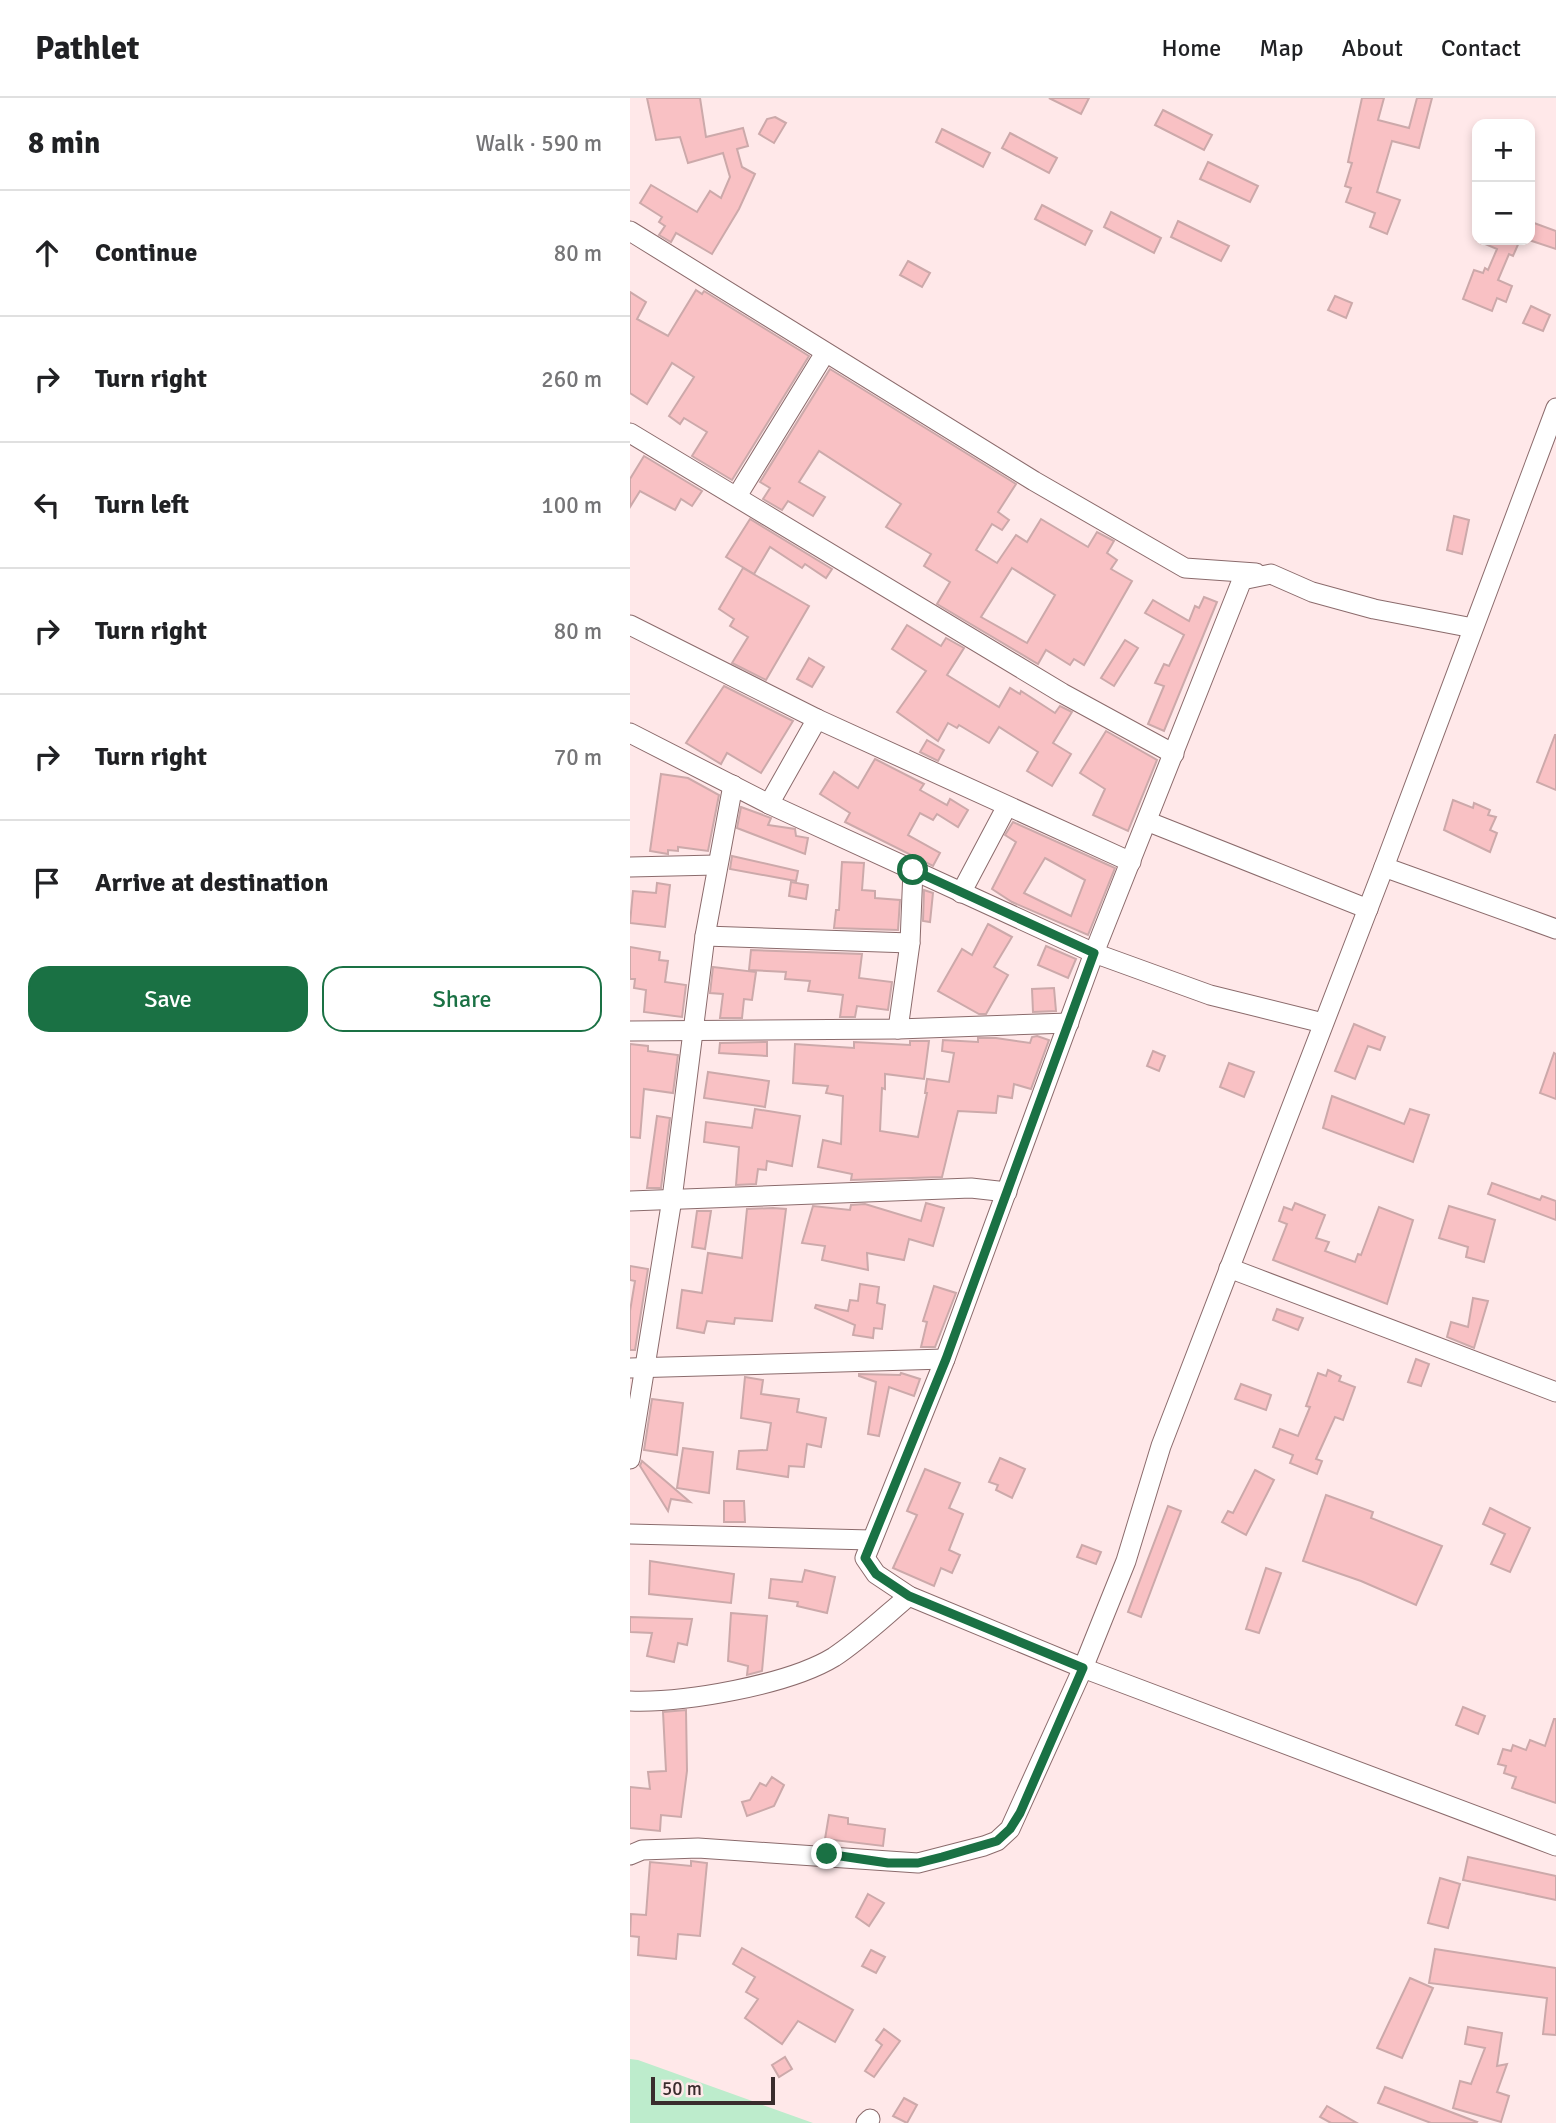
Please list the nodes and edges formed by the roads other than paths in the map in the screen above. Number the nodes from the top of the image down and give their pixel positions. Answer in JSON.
{"nodes":[{"id":1,"x":630,"y":231,"type":"edge"},
{"id":2,"x":825,"y":353,"type":"junction"},
{"id":3,"x":1556,"y":408,"type":"edge"},
{"id":4,"x":630,"y":432,"type":"edge"},
{"id":5,"x":1547,"y":454,"type":"edge"},
{"id":6,"x":737,"y":496,"type":"junction"},
{"id":7,"x":1271,"y":574,"type":"junction"},
{"id":8,"x":630,"y":625,"type":"edge"},
{"id":9,"x":1473,"y":628,"type":"junction"},
{"id":10,"x":817,"y":719,"type":"junction"},
{"id":11,"x":630,"y":733,"type":"edge"},
{"id":12,"x":1174,"y":754,"type":"junction"},
{"id":13,"x":733,"y":785,"type":"junction"},
{"id":14,"x":769,"y":804,"type":"junction"},
{"id":15,"x":1006,"y":808,"type":"junction"},
{"id":16,"x":1149,"y":822,"type":"junction"},
{"id":17,"x":1131,"y":862,"type":"junction"},
{"id":18,"x":716,"y":865,"type":"junction"},
{"id":19,"x":630,"y":867,"type":"edge"},
{"id":20,"x":1384,"y":867,"type":"junction"},
{"id":21,"x":913,"y":870,"type":"junction"},
{"id":22,"x":961,"y":893,"type":"junction"},
{"id":23,"x":1368,"y":909,"type":"junction"},
{"id":24,"x":1556,"y":929,"type":"edge"},
{"id":25,"x":705,"y":936,"type":"junction"},
{"id":26,"x":910,"y":943,"type":"junction"},
{"id":27,"x":1094,"y":953,"type":"junction"},
{"id":28,"x":1069,"y":1023,"type":"junction"},
{"id":29,"x":1323,"y":1023,"type":"junction"},
{"id":30,"x":694,"y":1029,"type":"junction"},
{"id":31,"x":898,"y":1029,"type":"junction"},
{"id":32,"x":630,"y":1031,"type":"edge"},
{"id":33,"x":1007,"y":1192,"type":"junction"},
{"id":34,"x":672,"y":1199,"type":"junction"},
{"id":35,"x":630,"y":1201,"type":"edge"},
{"id":36,"x":1229,"y":1268,"type":"junction"},
{"id":37,"x":946,"y":1359,"type":"junction"},
{"id":38,"x":638,"y":1368,"type":"edge"},
{"id":39,"x":1556,"y":1392,"type":"edge"},
{"id":40,"x":630,"y":1459,"type":"edge"},
{"id":41,"x":630,"y":1534,"type":"edge"},
{"id":42,"x":871,"y":1540,"type":"junction"},
{"id":43,"x":909,"y":1596,"type":"junction"},
{"id":44,"x":1083,"y":1668,"type":"junction"},
{"id":45,"x":630,"y":1701,"type":"edge"},
{"id":46,"x":1556,"y":1846,"type":"edge"},
{"id":47,"x":630,"y":1855,"type":"edge"}],
"edges":[{"from":1,"to":2,"type":"street"},
{"from":2,"to":6,"type":"street"},
{"from":2,"to":7,"type":"street"},
{"from":3,"to":5,"type":"street"},
{"from":4,"to":6,"type":"street"},
{"from":5,"to":9,"type":"street"},
{"from":6,"to":12,"type":"street"},
{"from":7,"to":9,"type":"street"},
{"from":7,"to":12,"type":"street"},
{"from":8,"to":10,"type":"street"},
{"from":9,"to":20,"type":"street"},
{"from":10,"to":14,"type":"street"},
{"from":10,"to":15,"type":"street"},
{"from":11,"to":13,"type":"street"},
{"from":12,"to":16,"type":"street"},
{"from":13,"to":14,"type":"street"},
{"from":13,"to":18,"type":"street"},
{"from":14,"to":21,"type":"street"},
{"from":15,"to":17,"type":"street"},
{"from":15,"to":22,"type":"street"},
{"from":16,"to":17,"type":"street"},
{"from":16,"to":23,"type":"street"},
{"from":17,"to":27,"type":"street"},
{"from":18,"to":19,"type":"street"},
{"from":18,"to":25,"type":"street"},
{"from":20,"to":23,"type":"street"},
{"from":20,"to":24,"type":"street"},
{"from":21,"to":22,"type":"street"},
{"from":21,"to":26,"type":"street"},
{"from":22,"to":27,"type":"street"},
{"from":23,"to":29,"type":"street"},
{"from":25,"to":26,"type":"street"},
{"from":25,"to":30,"type":"street"},
{"from":26,"to":31,"type":"street"},
{"from":27,"to":28,"type":"street"},
{"from":27,"to":29,"type":"street"},
{"from":28,"to":31,"type":"street"},
{"from":28,"to":33,"type":"street"},
{"from":29,"to":36,"type":"street"},
{"from":30,"to":31,"type":"street"},
{"from":30,"to":32,"type":"street"},
{"from":30,"to":34,"type":"street"},
{"from":33,"to":34,"type":"street"},
{"from":33,"to":37,"type":"street"},
{"from":34,"to":35,"type":"street"},
{"from":34,"to":38,"type":"street"},
{"from":36,"to":39,"type":"street"},
{"from":36,"to":44,"type":"street"},
{"from":37,"to":38,"type":"street"},
{"from":37,"to":42,"type":"street"},
{"from":38,"to":40,"type":"street"},
{"from":41,"to":42,"type":"street"},
{"from":42,"to":43,"type":"street"},
{"from":43,"to":44,"type":"street"},
{"from":43,"to":45,"type":"street"},
{"from":44,"to":46,"type":"street"},
{"from":44,"to":47,"type":"street"}]}
